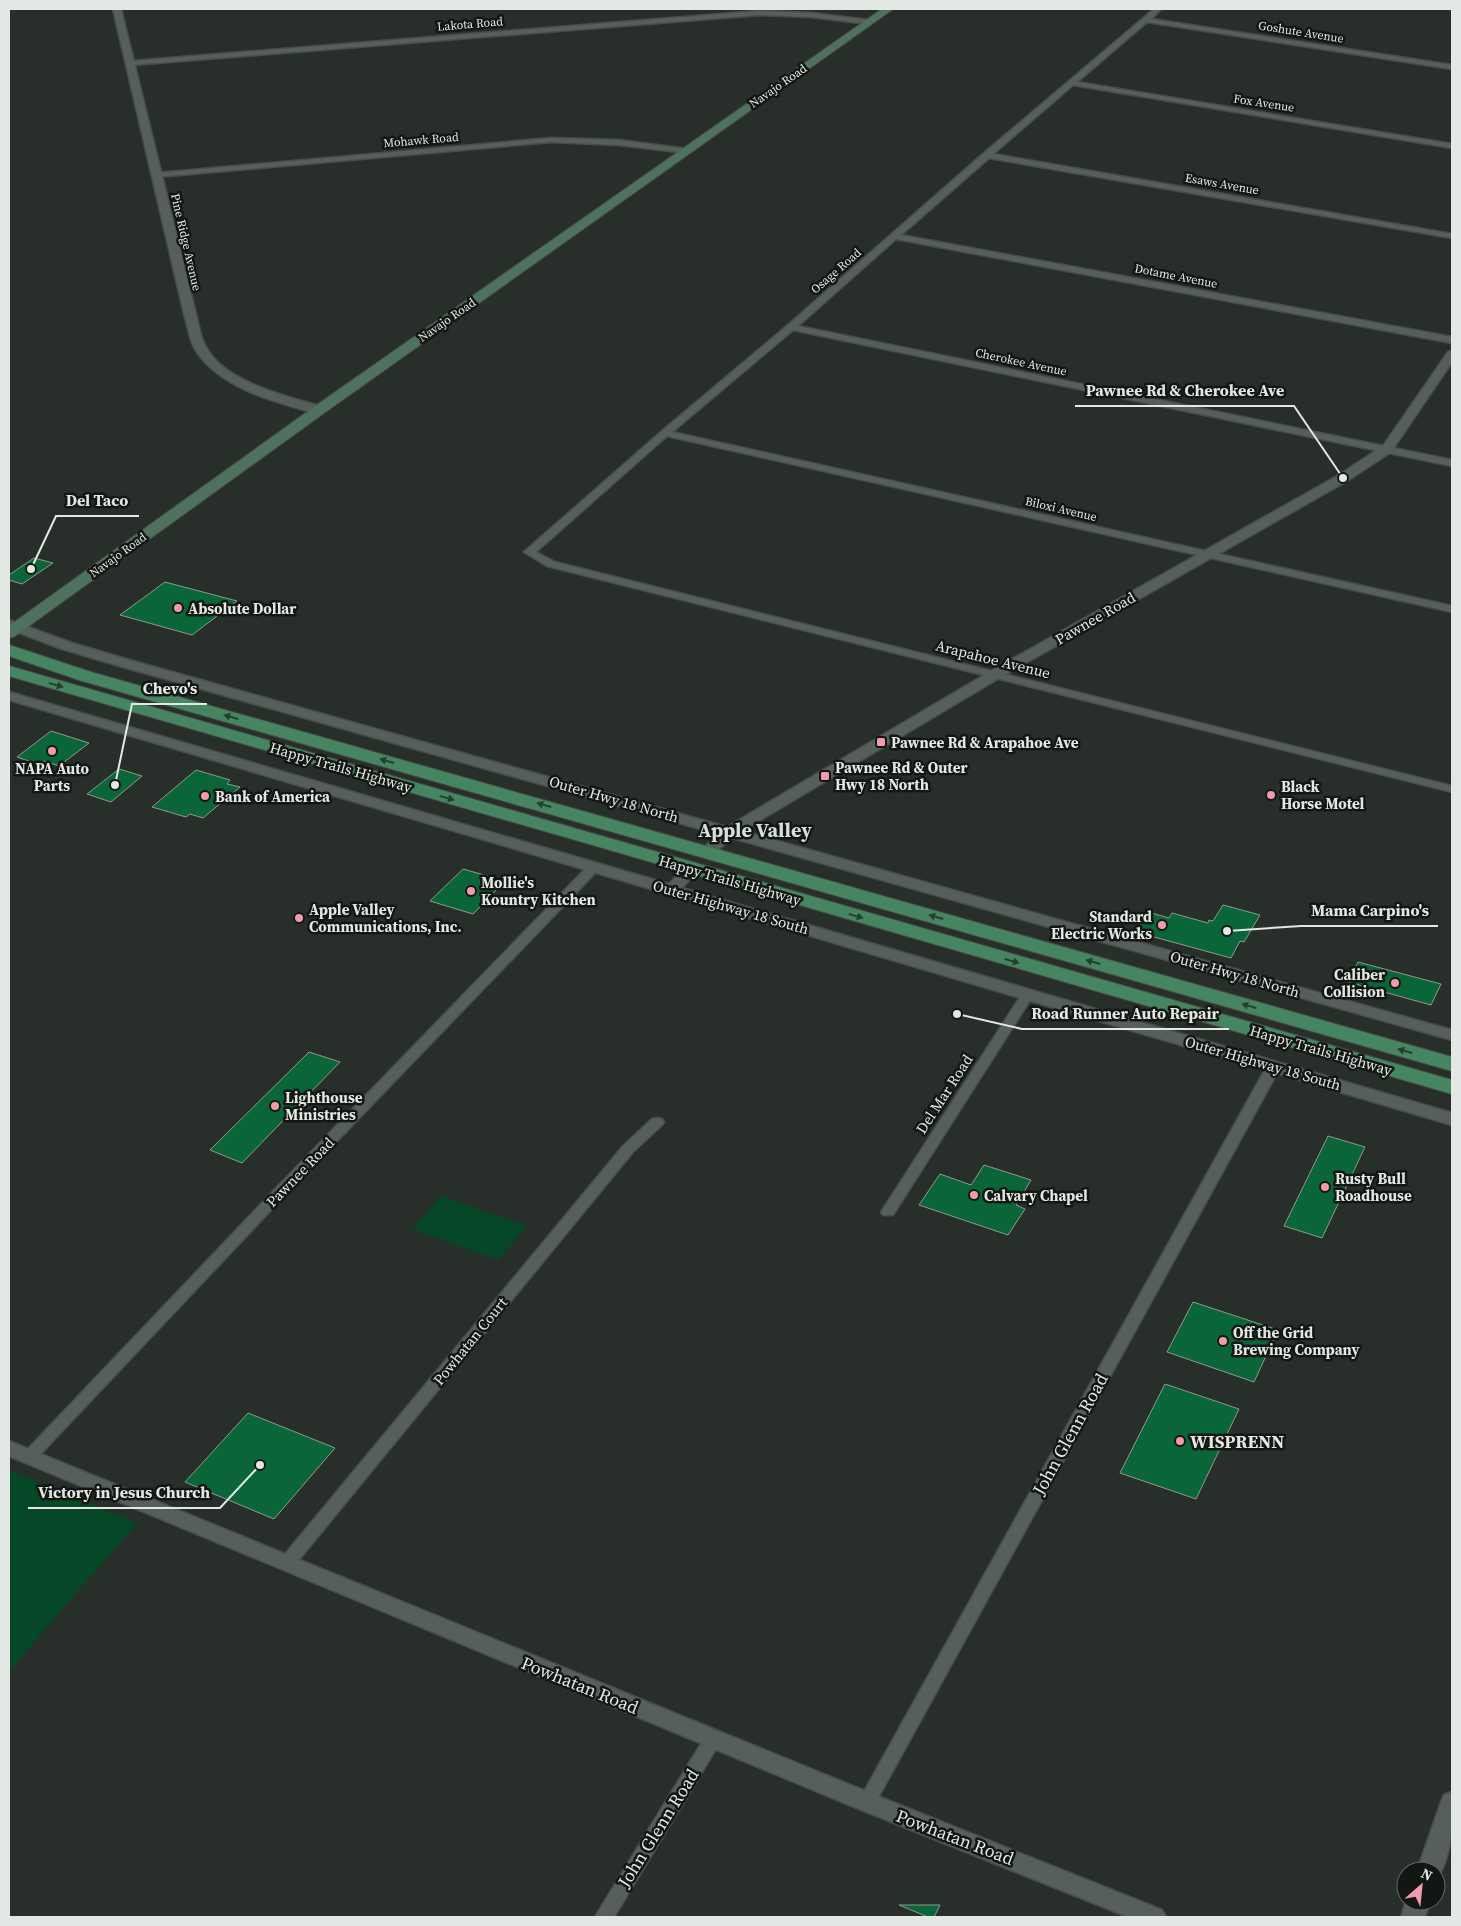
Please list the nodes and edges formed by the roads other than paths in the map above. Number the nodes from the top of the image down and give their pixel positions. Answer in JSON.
{"nodes":[{"id":1,"x":117,"y":9,"type":"edge"},
{"id":2,"x":888,"y":9,"type":"edge"},
{"id":3,"x":1158,"y":9,"type":"edge"},
{"id":4,"x":1146,"y":20,"type":"junction"},
{"id":5,"x":869,"y":22,"type":"junction"},
{"id":6,"x":132,"y":63,"type":"junction"},
{"id":7,"x":1452,"y":67,"type":"edge"},
{"id":8,"x":1072,"y":83,"type":"junction"},
{"id":9,"x":1452,"y":146,"type":"edge"},
{"id":10,"x":687,"y":151,"type":"junction"},
{"id":11,"x":987,"y":155,"type":"junction"},
{"id":12,"x":157,"y":175,"type":"junction"},
{"id":13,"x":895,"y":236,"type":"junction"},
{"id":14,"x":1452,"y":236,"type":"edge"},
{"id":15,"x":791,"y":327,"type":"junction"},
{"id":16,"x":1452,"y":340,"type":"edge"},
{"id":17,"x":1452,"y":354,"type":"edge"},
{"id":18,"x":320,"y":410,"type":"junction"},
{"id":19,"x":664,"y":433,"type":"junction"},
{"id":20,"x":1387,"y":449,"type":"junction"},
{"id":21,"x":1452,"y":463,"type":"edge"},
{"id":22,"x":529,"y":552,"type":"joint"},
{"id":23,"x":1208,"y":554,"type":"junction"},
{"id":24,"x":1452,"y":609,"type":"edge"},
{"id":25,"x":11,"y":628,"type":"edge"},
{"id":26,"x":9,"y":650,"type":"edge"},
{"id":27,"x":9,"y":671,"type":"edge"},
{"id":28,"x":996,"y":674,"type":"junction"},
{"id":29,"x":9,"y":696,"type":"edge"},
{"id":30,"x":1452,"y":790,"type":"edge"},
{"id":31,"x":517,"y":818,"type":"junction"},
{"id":32,"x":730,"y":832,"type":"junction"},
{"id":33,"x":708,"y":851,"type":"junction"},
{"id":34,"x":593,"y":868,"type":"junction"},
{"id":35,"x":691,"y":869,"type":"junction"},
{"id":36,"x":672,"y":890,"type":"junction"},
{"id":37,"x":874,"y":900,"type":"junction"},
{"id":38,"x":1028,"y":994,"type":"junction"},
{"id":39,"x":1452,"y":1036,"type":"edge"},
{"id":40,"x":1452,"y":1064,"type":"edge"},
{"id":41,"x":1274,"y":1066,"type":"junction"},
{"id":42,"x":1452,"y":1087,"type":"edge"},
{"id":43,"x":1452,"y":1119,"type":"edge"},
{"id":44,"x":657,"y":1122,"type":"dead end"},
{"id":45,"x":888,"y":1212,"type":"dead end"},
{"id":46,"x":9,"y":1448,"type":"edge"},
{"id":47,"x":29,"y":1457,"type":"junction"},
{"id":48,"x":287,"y":1563,"type":"junction"},
{"id":49,"x":713,"y":1739,"type":"junction"},
{"id":50,"x":867,"y":1802,"type":"junction"},
{"id":51,"x":1452,"y":1802,"type":"edge"},
{"id":52,"x":1432,"y":1861,"type":"edge"},
{"id":53,"x":604,"y":1917,"type":"edge"},
{"id":54,"x":1154,"y":1917,"type":"edge"}],
"edges":[{"from":1,"to":6,"type":"street","name":"Pine Ridge Avenue"},
{"from":2,"to":5,"type":"main road","name":"Navajo Road"},
{"from":3,"to":4,"type":"street","name":"Osage Road"},
{"from":4,"to":7,"type":"street","name":"Goshute Avenue"},
{"from":4,"to":8,"type":"street","name":"Osage Road"},
{"from":5,"to":6,"type":"street","name":"Lakota Road"},
{"from":5,"to":10,"type":"main road","name":"Navajo Road"},
{"from":6,"to":12,"type":"street","name":"Pine Ridge Avenue"},
{"from":8,"to":9,"type":"street","name":"Fox Avenue"},
{"from":8,"to":11,"type":"street","name":"Osage Road"},
{"from":10,"to":12,"type":"street","name":"Mohawk Road"},
{"from":10,"to":18,"type":"main road","name":"Navajo Road"},
{"from":11,"to":13,"type":"street","name":"Osage Road"},
{"from":11,"to":14,"type":"street","name":"Esaws Avenue"},
{"from":12,"to":18,"type":"street","name":"Pine Ridge Avenue"},
{"from":13,"to":15,"type":"street","name":"Osage Road"},
{"from":13,"to":16,"type":"street","name":"Dotame Avenue"},
{"from":15,"to":19,"type":"street","name":"Osage Road"},
{"from":15,"to":20,"type":"street","name":"Cherokee Avenue"},
{"from":17,"to":20,"type":"street","name":"Pawnee Road"},
{"from":18,"to":25,"type":"main road","name":"Navajo Road"},
{"from":19,"to":22,"type":"street","name":"Osage Road"},
{"from":19,"to":23,"type":"street","name":"Biloxi Avenue"},
{"from":20,"to":21,"type":"street","name":"Cherokee Avenue"},
{"from":20,"to":23,"type":"street","name":"Pawnee Road"},
{"from":22,"to":28,"type":"street","name":"Arapahoe Avenue"},
{"from":23,"to":24,"type":"street","name":"Biloxi Avenue"},
{"from":23,"to":28,"type":"street","name":"Pawnee Road"},
{"from":25,"to":32,"type":"street","name":"Outer Hwy 18 North"},
{"from":33,"to":26,"type":"main road","name":"Happy Trails Highway","one_way":true},
{"from":27,"to":31,"type":"main road","name":"Happy Trails Highway","one_way":true},
{"from":28,"to":30,"type":"street","name":"Arapahoe Avenue"},
{"from":28,"to":32,"type":"street","name":"Pawnee Road"},
{"from":29,"to":34,"type":"street","name":"Outer Highway 18 South"},
{"from":31,"to":33,"type":"main road"},
{"from":31,"to":35,"type":"main road","name":"Happy Trails Highway"},
{"from":32,"to":33,"type":"street","name":"Pawnee Road"},
{"from":32,"to":39,"type":"street","name":"Outer Hwy 18 North"},
{"from":33,"to":37,"type":"main road","name":"Happy Trails Highway"},
{"from":34,"to":36,"type":"street","name":"Outer Highway 18 South"},
{"from":34,"to":47,"type":"street","name":"Pawnee Road"},
{"from":35,"to":36,"type":"street"},
{"from":35,"to":37,"type":"main road"},
{"from":35,"to":42,"type":"main road","name":"Happy Trails Highway","one_way":true},
{"from":36,"to":38,"type":"street","name":"Outer Highway 18 South"},
{"from":40,"to":37,"type":"main road","name":"Happy Trails Highway","one_way":true},
{"from":38,"to":41,"type":"street","name":"Outer Highway 18 South"},
{"from":38,"to":45,"type":"street","name":"Del Mar Road"},
{"from":41,"to":43,"type":"street","name":"Outer Highway 18 South"},
{"from":41,"to":50,"type":"street","name":"John Glenn Road"},
{"from":44,"to":48,"type":"street","name":"Powhatan Court"},
{"from":46,"to":47,"type":"street","name":"Powhatan Road"},
{"from":47,"to":48,"type":"street","name":"Powhatan Road"},
{"from":48,"to":49,"type":"street","name":"Powhatan Road"},
{"from":49,"to":50,"type":"street","name":"Powhatan Road"},
{"from":49,"to":53,"type":"street","name":"John Glenn Road"},
{"from":50,"to":54,"type":"street","name":"Powhatan Road"},
{"from":51,"to":52,"type":"street"}]}
